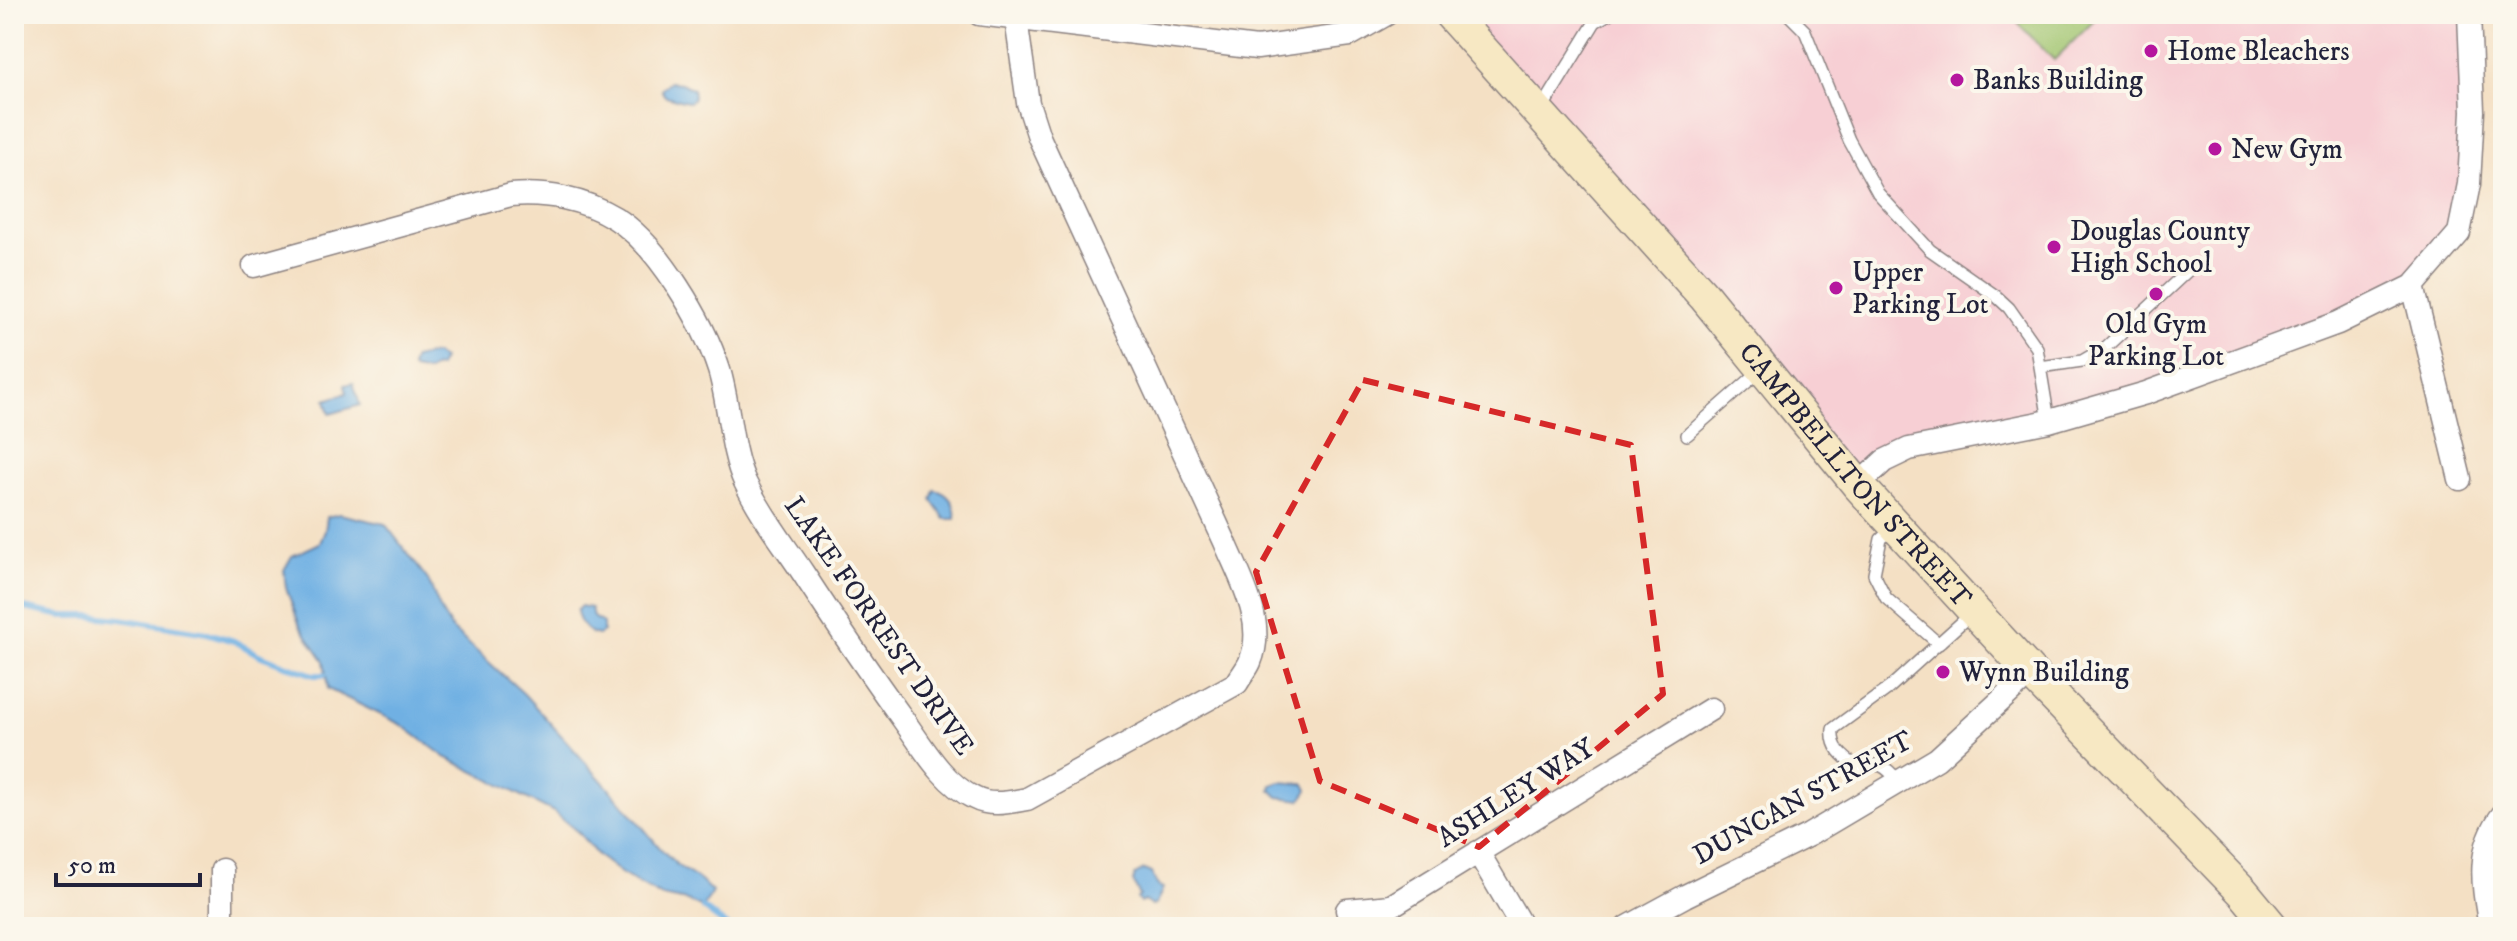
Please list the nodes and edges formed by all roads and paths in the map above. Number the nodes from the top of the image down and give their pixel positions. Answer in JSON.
{"nodes":[{"id":1,"x":979,"y":14,"type":"edge"},
{"id":2,"x":1387,"y":14,"type":"edge"},
{"id":3,"x":1450,"y":14,"type":"edge"},
{"id":4,"x":1609,"y":14,"type":"edge"},
{"id":5,"x":1788,"y":14,"type":"edge"},
{"id":6,"x":2469,"y":14,"type":"edge"},
{"id":7,"x":1016,"y":19,"type":"junction"},
{"id":8,"x":1539,"y":113,"type":"junction"},
{"id":9,"x":2194,"y":265,"type":"dead end"},
{"id":10,"x":254,"y":266,"type":"dead end"},
{"id":11,"x":2413,"y":286,"type":"junction"},
{"id":12,"x":2040,"y":367,"type":"junction"},
{"id":13,"x":1763,"y":368,"type":"junction"},
{"id":14,"x":2049,"y":421,"type":"junction"},
{"id":15,"x":1687,"y":435,"type":"dead end"},
{"id":16,"x":2460,"y":479,"type":"dead end"},
{"id":17,"x":1858,"y":485,"type":"junction"},
{"id":18,"x":1896,"y":526,"type":"junction"},
{"id":19,"x":1974,"y":611,"type":"junction"},
{"id":20,"x":1939,"y":644,"type":"junction"},
{"id":21,"x":2031,"y":673,"type":"junction"},
{"id":22,"x":1711,"y":709,"type":"dead end"},
{"id":23,"x":1899,"y":782,"type":"junction"},
{"id":24,"x":2503,"y":814,"type":"edge"},
{"id":25,"x":1478,"y":852,"type":"junction"},
{"id":26,"x":222,"y":870,"type":"dead end"},
{"id":27,"x":1347,"y":910,"type":"dead end"},
{"id":28,"x":222,"y":927,"type":"edge"},
{"id":29,"x":1522,"y":927,"type":"edge"},
{"id":30,"x":1628,"y":927,"type":"edge"},
{"id":31,"x":2272,"y":927,"type":"edge"},
{"id":32,"x":2490,"y":927,"type":"edge"}],
"edges":[{"from":1,"to":7,"type":"street"},
{"from":2,"to":7,"type":"street"},
{"from":3,"to":8,"type":"main road","name":"CAMPBELLTON STREET"},
{"from":4,"to":8,"type":"lane"},
{"from":5,"to":12,"type":"lane"},
{"from":6,"to":11,"type":"street"},
{"from":7,"to":10,"type":"street","name":"LAKE FORREST DRIVE"},
{"from":8,"to":13,"type":"main road","name":"CAMPBELLTON STREET"},
{"from":9,"to":12,"type":"lane"},
{"from":11,"to":14,"type":"street"},
{"from":11,"to":16,"type":"street"},
{"from":12,"to":14,"type":"lane"},
{"from":13,"to":15,"type":"lane"},
{"from":13,"to":17,"type":"main road","name":"CAMPBELLTON STREET"},
{"from":14,"to":17,"type":"street"},
{"from":17,"to":18,"type":"main road","name":"CAMPBELLTON STREET"},
{"from":18,"to":19,"type":"main road","name":"CAMPBELLTON STREET"},
{"from":18,"to":20,"type":"lane"},
{"from":19,"to":20,"type":"lane"},
{"from":19,"to":21,"type":"main road","name":"CAMPBELLTON STREET"},
{"from":20,"to":23,"type":"lane"},
{"from":21,"to":23,"type":"street","name":"DUNCAN STREET"},
{"from":21,"to":31,"type":"main road","name":"CAMPBELLTON STREET"},
{"from":22,"to":25,"type":"street","name":"ASHLEY WAY"},
{"from":23,"to":30,"type":"street","name":"DUNCAN STREET"},
{"from":24,"to":32,"type":"street"},
{"from":25,"to":27,"type":"street","name":"ASHLEY WAY"},
{"from":25,"to":29,"type":"street"},
{"from":26,"to":28,"type":"street"}]}
